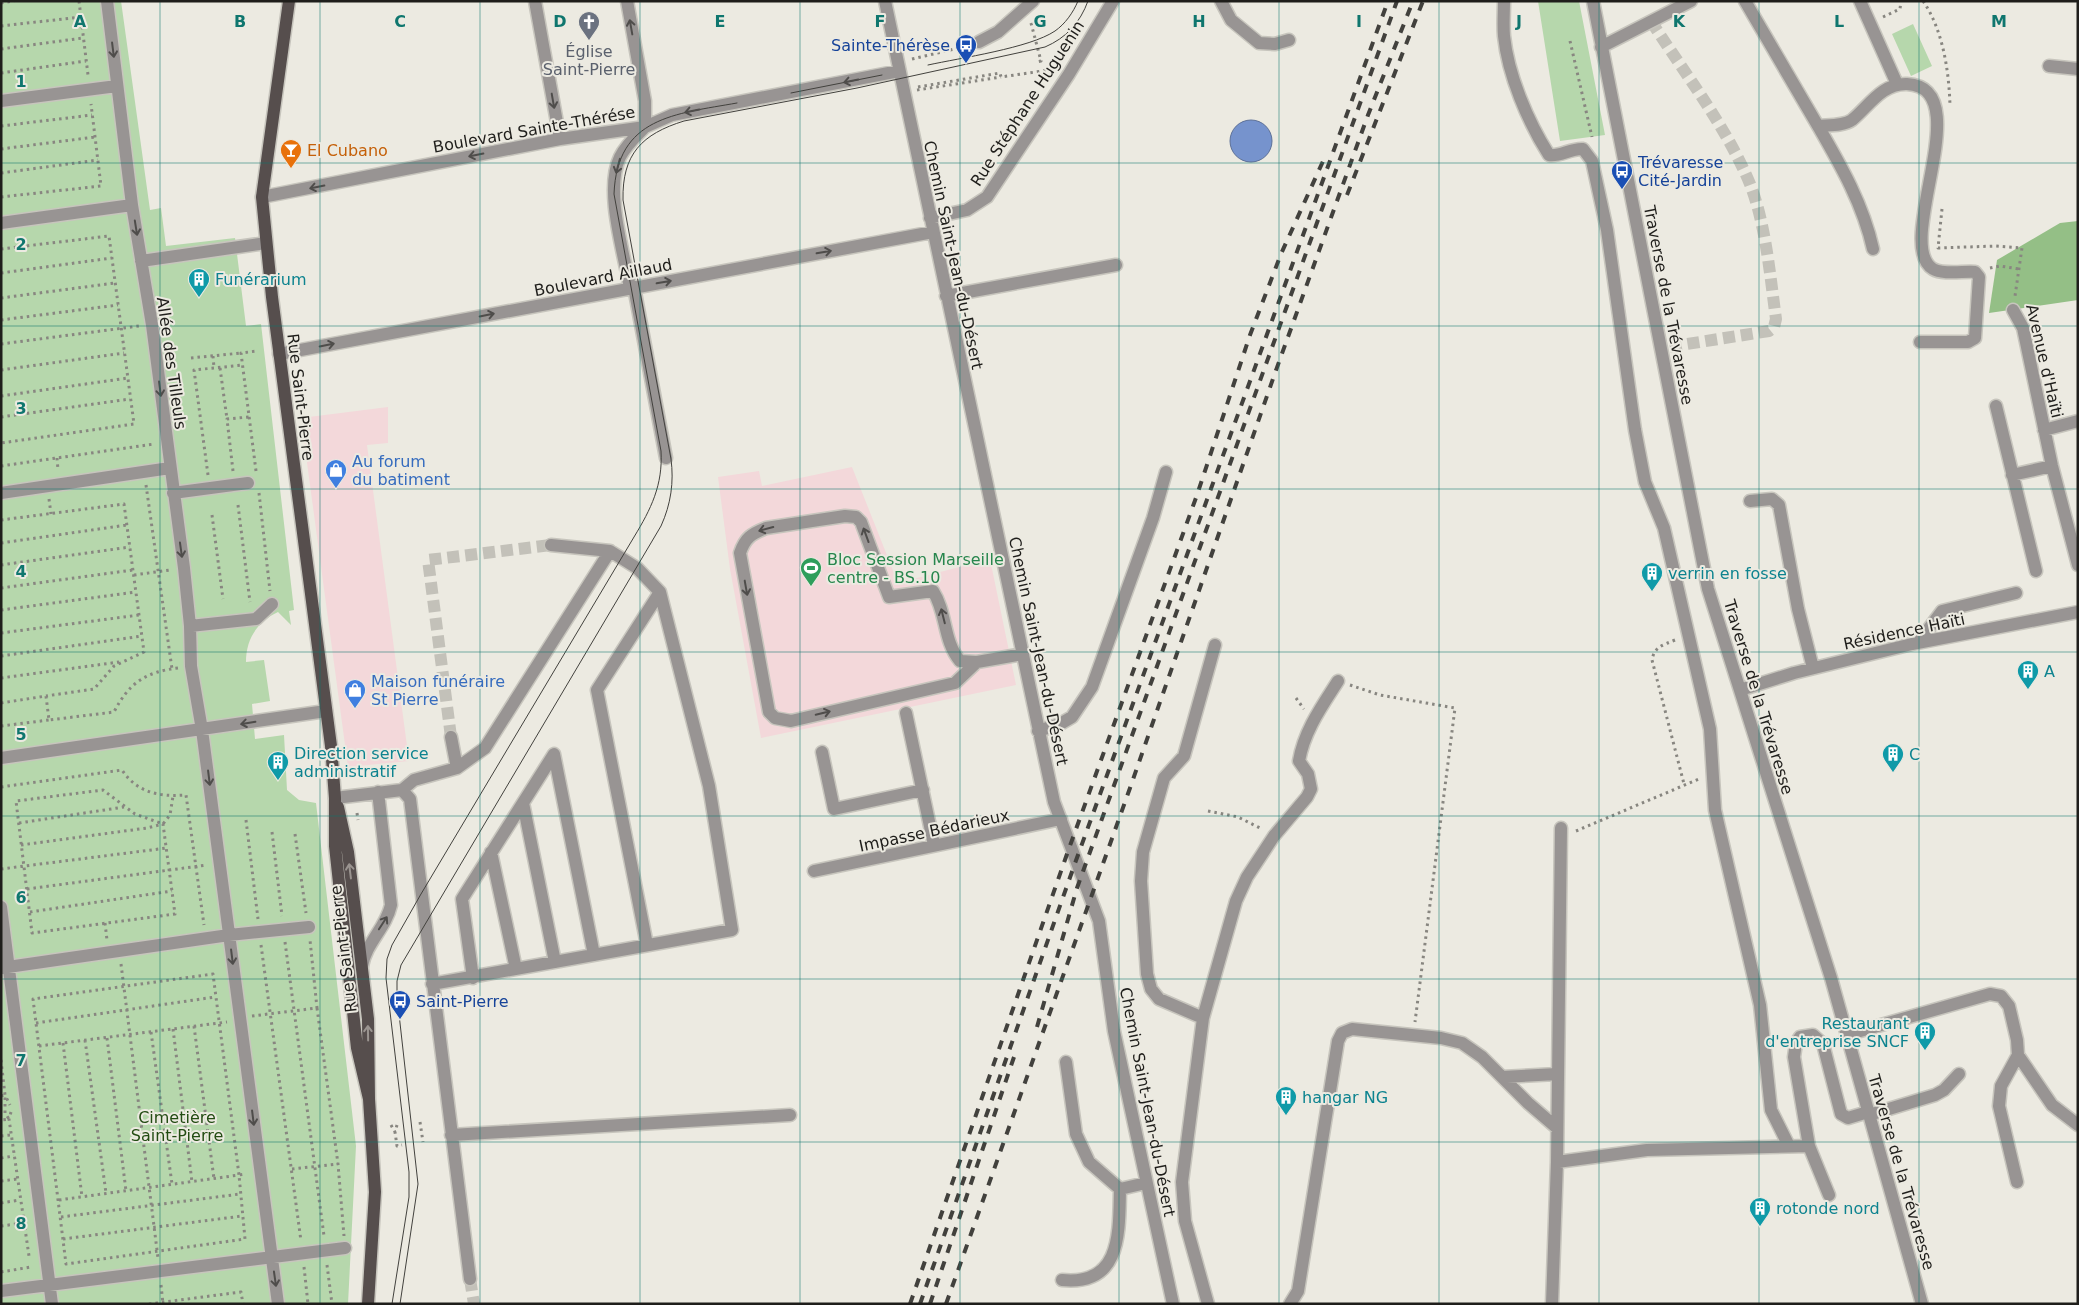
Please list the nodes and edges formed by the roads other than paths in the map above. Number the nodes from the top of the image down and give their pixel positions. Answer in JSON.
{"nodes":[{"id":1,"x":107,"y":1,"type":"edge"},
{"id":2,"x":289,"y":1,"type":"edge"},
{"id":3,"x":535,"y":1,"type":"edge"},
{"id":4,"x":627,"y":1,"type":"edge"},
{"id":5,"x":885,"y":1,"type":"edge"},
{"id":6,"x":1112,"y":1,"type":"edge"},
{"id":7,"x":1221,"y":1,"type":"edge"},
{"id":8,"x":1504,"y":1,"type":"edge"},
{"id":9,"x":1593,"y":1,"type":"edge"},
{"id":10,"x":1690,"y":1,"type":"edge"},
{"id":11,"x":1745,"y":1,"type":"edge"},
{"id":12,"x":1860,"y":1,"type":"edge"},
{"id":13,"x":1030,"y":4,"type":"edge"},
{"id":14,"x":1289,"y":40,"type":"dead end"},
{"id":15,"x":979,"y":42,"type":"road end"},
{"id":16,"x":1601,"y":47,"type":"junction"},
{"id":17,"x":2049,"y":66,"type":"dead end"},
{"id":18,"x":898,"y":68,"type":"junction"},
{"id":19,"x":2078,"y":69,"type":"edge"},
{"id":20,"x":1897,"y":84,"type":"junction"},
{"id":21,"x":117,"y":86,"type":"junction"},
{"id":22,"x":1,"y":100,"type":"edge"},
{"id":23,"x":1818,"y":126,"type":"junction"},
{"id":24,"x":645,"y":127,"type":"junction"},
{"id":25,"x":560,"y":138,"type":"junction"},
{"id":26,"x":262,"y":197,"type":"junction"},
{"id":27,"x":132,"y":205,"type":"junction"},
{"id":28,"x":930,"y":218,"type":"junction"},
{"id":29,"x":1,"y":223,"type":"edge"},
{"id":30,"x":933,"y":232,"type":"junction"},
{"id":31,"x":266,"y":243,"type":"junction"},
{"id":32,"x":1873,"y":249,"type":"dead end"},
{"id":33,"x":141,"y":261,"type":"junction"},
{"id":34,"x":1116,"y":265,"type":"dead end"},
{"id":35,"x":632,"y":288,"type":"junction"},
{"id":36,"x":946,"y":296,"type":"junction"},
{"id":37,"x":2013,"y":310,"type":"road end"},
{"id":38,"x":1920,"y":342,"type":"dead end"},
{"id":39,"x":280,"y":354,"type":"junction"},
{"id":40,"x":1996,"y":406,"type":"dead end"},
{"id":41,"x":2078,"y":421,"type":"edge"},
{"id":42,"x":2044,"y":430,"type":"junction"},
{"id":43,"x":666,"y":458,"type":"dead end"},
{"id":44,"x":2052,"y":466,"type":"junction"},
{"id":45,"x":170,"y":468,"type":"junction"},
{"id":46,"x":1166,"y":472,"type":"dead end"},
{"id":47,"x":2012,"y":475,"type":"junction"},
{"id":48,"x":253,"y":483,"type":"road end"},
{"id":49,"x":1,"y":493,"type":"edge"},
{"id":50,"x":173,"y":493,"type":"junction"},
{"id":51,"x":1750,"y":500,"type":"dead end"},
{"id":52,"x":550,"y":545,"type":"tunnel mouth"},
{"id":53,"x":610,"y":551,"type":"junction"},
{"id":54,"x":2078,"y":565,"type":"edge"},
{"id":55,"x":2036,"y":571,"type":"dead end"},
{"id":56,"x":660,"y":592,"type":"junction"},
{"id":57,"x":2016,"y":593,"type":"dead end"},
{"id":58,"x":272,"y":604,"type":"road end"},
{"id":59,"x":2078,"y":612,"type":"edge"},
{"id":60,"x":190,"y":626,"type":"junction"},
{"id":61,"x":1918,"y":643,"type":"junction"},
{"id":62,"x":1215,"y":645,"type":"dead end"},
{"id":63,"x":1023,"y":654,"type":"junction"},
{"id":64,"x":976,"y":662,"type":"junction"},
{"id":65,"x":1813,"y":668,"type":"junction"},
{"id":66,"x":1338,"y":681,"type":"road end"},
{"id":67,"x":1740,"y":690,"type":"junction"},
{"id":68,"x":326,"y":711,"type":"junction"},
{"id":69,"x":906,"y":713,"type":"dead end"},
{"id":70,"x":202,"y":730,"type":"junction"},
{"id":71,"x":1038,"y":731,"type":"junction"},
{"id":72,"x":451,"y":737,"type":"tunnel mouth"},
{"id":73,"x":822,"y":752,"type":"dead end"},
{"id":74,"x":1,"y":758,"type":"edge"},
{"id":75,"x":457,"y":768,"type":"junction"},
{"id":76,"x":402,"y":790,"type":"junction"},
{"id":77,"x":923,"y":790,"type":"junction"},
{"id":78,"x":378,"y":792,"type":"junction"},
{"id":79,"x":335,"y":798,"type":"junction"},
{"id":80,"x":523,"y":803,"type":"junction"},
{"id":81,"x":1060,"y":819,"type":"junction"},
{"id":82,"x":1561,"y":833,"type":"road end"},
{"id":83,"x":934,"y":845,"type":"junction"},
{"id":84,"x":492,"y":852,"type":"junction"},
{"id":85,"x":814,"y":871,"type":"dead end"},
{"id":86,"x":1,"y":907,"type":"edge"},
{"id":87,"x":308,"y":927,"type":"road end"},
{"id":88,"x":229,"y":936,"type":"junction"},
{"id":89,"x":647,"y":946,"type":"junction"},
{"id":90,"x":594,"y":955,"type":"junction"},
{"id":91,"x":554,"y":962,"type":"junction"},
{"id":92,"x":362,"y":966,"type":"junction"},
{"id":93,"x":5,"y":968,"type":"edge"},
{"id":94,"x":516,"y":969,"type":"junction"},
{"id":95,"x":473,"y":978,"type":"junction"},
{"id":96,"x":432,"y":984,"type":"junction"},
{"id":97,"x":1203,"y":1018,"type":"junction"},
{"id":98,"x":1846,"y":1035,"type":"junction"},
{"id":99,"x":2018,"y":1055,"type":"junction"},
{"id":100,"x":1066,"y":1062,"type":"dead end"},
{"id":101,"x":1557,"y":1074,"type":"junction"},
{"id":102,"x":1959,"y":1074,"type":"dead end"},
{"id":103,"x":1502,"y":1077,"type":"junction"},
{"id":104,"x":369,"y":1099,"type":"junction"},
{"id":105,"x":1868,"y":1113,"type":"junction"},
{"id":106,"x":790,"y":1115,"type":"dead end"},
{"id":107,"x":2078,"y":1126,"type":"edge"},
{"id":108,"x":1557,"y":1128,"type":"junction"},
{"id":109,"x":451,"y":1135,"type":"junction"},
{"id":110,"x":1789,"y":1146,"type":"junction"},
{"id":111,"x":1809,"y":1146,"type":"junction"},
{"id":112,"x":1557,"y":1162,"type":"junction"},
{"id":113,"x":2017,"y":1182,"type":"dead end"},
{"id":114,"x":1146,"y":1183,"type":"junction"},
{"id":115,"x":1120,"y":1189,"type":"junction"},
{"id":116,"x":1829,"y":1195,"type":"dead end"},
{"id":117,"x":345,"y":1248,"type":"road end"},
{"id":118,"x":272,"y":1258,"type":"junction"},
{"id":119,"x":470,"y":1279,"type":"tunnel mouth"},
{"id":120,"x":1062,"y":1280,"type":"dead end"},
{"id":121,"x":50,"y":1285,"type":"junction"},
{"id":122,"x":1,"y":1291,"type":"edge"},
{"id":123,"x":52,"y":1304,"type":"edge"},
{"id":124,"x":278,"y":1304,"type":"edge"},
{"id":125,"x":368,"y":1304,"type":"edge"},
{"id":126,"x":1173,"y":1304,"type":"edge"},
{"id":127,"x":1208,"y":1304,"type":"edge"},
{"id":128,"x":1290,"y":1304,"type":"edge"},
{"id":129,"x":1552,"y":1304,"type":"edge"},
{"id":130,"x":1922,"y":1304,"type":"edge"}],
"edges":[{"from":1,"to":21,"type":"street","name":"Allée des Tilleuls","one_way":true},
{"from":2,"to":26,"type":"main road","name":"Rue Saint-Pierre"},
{"from":3,"to":25,"type":"street","one_way":true},
{"from":24,"to":4,"type":"street","one_way":true},
{"from":5,"to":18,"type":"street","name":"Chemin Saint-Jean-du-Désert"},
{"from":6,"to":28,"type":"street","name":"Rue Stéphane Huguenin"},
{"from":7,"to":14,"type":"street"},
{"from":8,"to":110,"type":"street"},
{"from":9,"to":16,"type":"street","name":"Traverse de la Trévaresse"},
{"from":10,"to":16,"type":"street"},
{"from":11,"to":23,"type":"street"},
{"from":12,"to":20,"type":"street"},
{"from":13,"to":15,"type":"street"},
{"from":16,"to":67,"type":"street","name":"Traverse de la Trévaresse"},
{"from":17,"to":19,"type":"street"},
{"from":18,"to":24,"type":"street","name":"Boulevard Sainte-Thérése","one_way":true},
{"from":18,"to":28,"type":"street","name":"Chemin Saint-Jean-du-Désert"},
{"from":20,"to":23,"type":"street"},
{"from":20,"to":38,"type":"street"},
{"from":21,"to":22,"type":"street"},
{"from":21,"to":27,"type":"street","name":"Allée des Tilleuls"},
{"from":23,"to":32,"type":"street"},
{"from":24,"to":25,"type":"street","name":"Boulevard Sainte-Thérése"},
{"from":24,"to":35,"type":"street","one_way":true},
{"from":25,"to":26,"type":"street","name":"Boulevard Sainte-Thérése","one_way":true},
{"from":26,"to":31,"type":"main road","name":"Rue Saint-Pierre"},
{"from":27,"to":29,"type":"street"},
{"from":27,"to":33,"type":"street","name":"Allée des Tilleuls","one_way":true},
{"from":28,"to":30,"type":"street","name":"Chemin Saint-Jean-du-Désert"},
{"from":35,"to":30,"type":"street","name":"Boulevard Aillaud","one_way":true},
{"from":30,"to":36,"type":"street","name":"Chemin Saint-Jean-du-Désert"},
{"from":31,"to":33,"type":"street"},
{"from":31,"to":39,"type":"main road","name":"Rue Saint-Pierre"},
{"from":33,"to":45,"type":"street","name":"Allée des Tilleuls","one_way":true},
{"from":34,"to":36,"type":"street"},
{"from":39,"to":35,"type":"street","name":"Boulevard Aillaud","one_way":true},
{"from":35,"to":43,"type":"street"},
{"from":36,"to":63,"type":"street","name":"Chemin Saint-Jean-du-Désert"},
{"from":37,"to":42,"type":"street","name":"Avenue d'Haïti"},
{"from":39,"to":68,"type":"main road","name":"Rue Saint-Pierre"},
{"from":40,"to":47,"type":"street"},
{"from":41,"to":42,"type":"street"},
{"from":42,"to":44,"type":"street","name":"Avenue d'Haïti"},
{"from":44,"to":47,"type":"street"},
{"from":44,"to":54,"type":"street","name":"Avenue d'Haïti"},
{"from":45,"to":49,"type":"street"},
{"from":45,"to":50,"type":"street","name":"Allée des Tilleuls"},
{"from":46,"to":71,"type":"street"},
{"from":47,"to":55,"type":"street"},
{"from":48,"to":50,"type":"street"},
{"from":50,"to":60,"type":"street","name":"Allée des Tilleuls","one_way":true},
{"from":51,"to":65,"type":"street"},
{"from":52,"to":53,"type":"street"},
{"from":53,"to":56,"type":"street"},
{"from":53,"to":75,"type":"street"},
{"from":56,"to":89,"type":"street"},
{"from":56,"to":89,"type":"street"},
{"from":57,"to":61,"type":"street"},
{"from":58,"to":60,"type":"street"},
{"from":59,"to":61,"type":"street","name":"Résidence Haïti"},
{"from":60,"to":70,"type":"street","name":"Allée des Tilleuls"},
{"from":61,"to":65,"type":"street","name":"Résidence Haïti"},
{"from":62,"to":97,"type":"street"},
{"from":63,"to":64,"type":"street"},
{"from":63,"to":71,"type":"street","name":"Chemin Saint-Jean-du-Désert"},
{"from":64,"to":64,"type":"street","one_way":true},
{"from":65,"to":67,"type":"street","name":"Résidence Haïti"},
{"from":66,"to":97,"type":"street"},
{"from":67,"to":98,"type":"street","name":"Traverse de la Trévaresse"},
{"from":68,"to":70,"type":"street","one_way":true},
{"from":68,"to":79,"type":"main road","name":"Rue Saint-Pierre"},
{"from":69,"to":77,"type":"street"},
{"from":70,"to":74,"type":"street"},
{"from":70,"to":88,"type":"street","name":"Allée des Tilleuls","one_way":true},
{"from":71,"to":81,"type":"street","name":"Chemin Saint-Jean-du-Désert"},
{"from":72,"to":75,"type":"street"},
{"from":73,"to":77,"type":"street"},
{"from":75,"to":76,"type":"street"},
{"from":76,"to":78,"type":"street"},
{"from":76,"to":96,"type":"street"},
{"from":77,"to":83,"type":"street"},
{"from":78,"to":79,"type":"street"},
{"from":92,"to":78,"type":"street","one_way":true},
{"from":92,"to":79,"type":"main road","name":"Rue Saint-Pierre","one_way":true},
{"from":79,"to":104,"type":"main road","name":"Rue Saint-Pierre"},
{"from":80,"to":84,"type":"street"},
{"from":80,"to":90,"type":"street"},
{"from":80,"to":91,"type":"street"},
{"from":81,"to":83,"type":"street","name":"Impasse Bédarieux"},
{"from":81,"to":114,"type":"street","name":"Chemin Saint-Jean-du-Désert"},
{"from":82,"to":101,"type":"street"},
{"from":83,"to":85,"type":"street","name":"Impasse Bédarieux"},
{"from":84,"to":94,"type":"street"},
{"from":84,"to":95,"type":"street"},
{"from":86,"to":93,"type":"street"},
{"from":87,"to":88,"type":"street"},
{"from":88,"to":93,"type":"street"},
{"from":88,"to":118,"type":"street","name":"Allée des Tilleuls","one_way":true},
{"from":89,"to":90,"type":"street"},
{"from":90,"to":91,"type":"street"},
{"from":91,"to":94,"type":"street"},
{"from":104,"to":92,"type":"main road","name":"Rue Saint-Pierre","one_way":true},
{"from":93,"to":121,"type":"street"},
{"from":94,"to":95,"type":"street"},
{"from":95,"to":96,"type":"street"},
{"from":96,"to":109,"type":"street"},
{"from":97,"to":127,"type":"street"},
{"from":98,"to":99,"type":"street"},
{"from":98,"to":105,"type":"street","name":"Traverse de la Trévaresse"},
{"from":99,"to":107,"type":"street"},
{"from":99,"to":113,"type":"street"},
{"from":100,"to":115,"type":"street"},
{"from":101,"to":103,"type":"street"},
{"from":101,"to":108,"type":"street"},
{"from":102,"to":105,"type":"street"},
{"from":103,"to":108,"type":"street"},
{"from":103,"to":128,"type":"street"},
{"from":104,"to":125,"type":"main road","name":"Rue Saint-Pierre"},
{"from":105,"to":111,"type":"street"},
{"from":105,"to":130,"type":"street","name":"Traverse de la Trévaresse"},
{"from":106,"to":109,"type":"street"},
{"from":108,"to":112,"type":"street"},
{"from":109,"to":119,"type":"street"},
{"from":110,"to":111,"type":"street"},
{"from":110,"to":112,"type":"street"},
{"from":111,"to":116,"type":"street"},
{"from":112,"to":129,"type":"street"},
{"from":114,"to":115,"type":"street"},
{"from":114,"to":126,"type":"street","name":"Chemin Saint-Jean-du-Désert"},
{"from":115,"to":120,"type":"street"},
{"from":117,"to":118,"type":"street"},
{"from":118,"to":121,"type":"street"},
{"from":118,"to":124,"type":"street","name":"Allée des Tilleuls","one_way":true},
{"from":121,"to":122,"type":"street"},
{"from":121,"to":123,"type":"street"}]}
